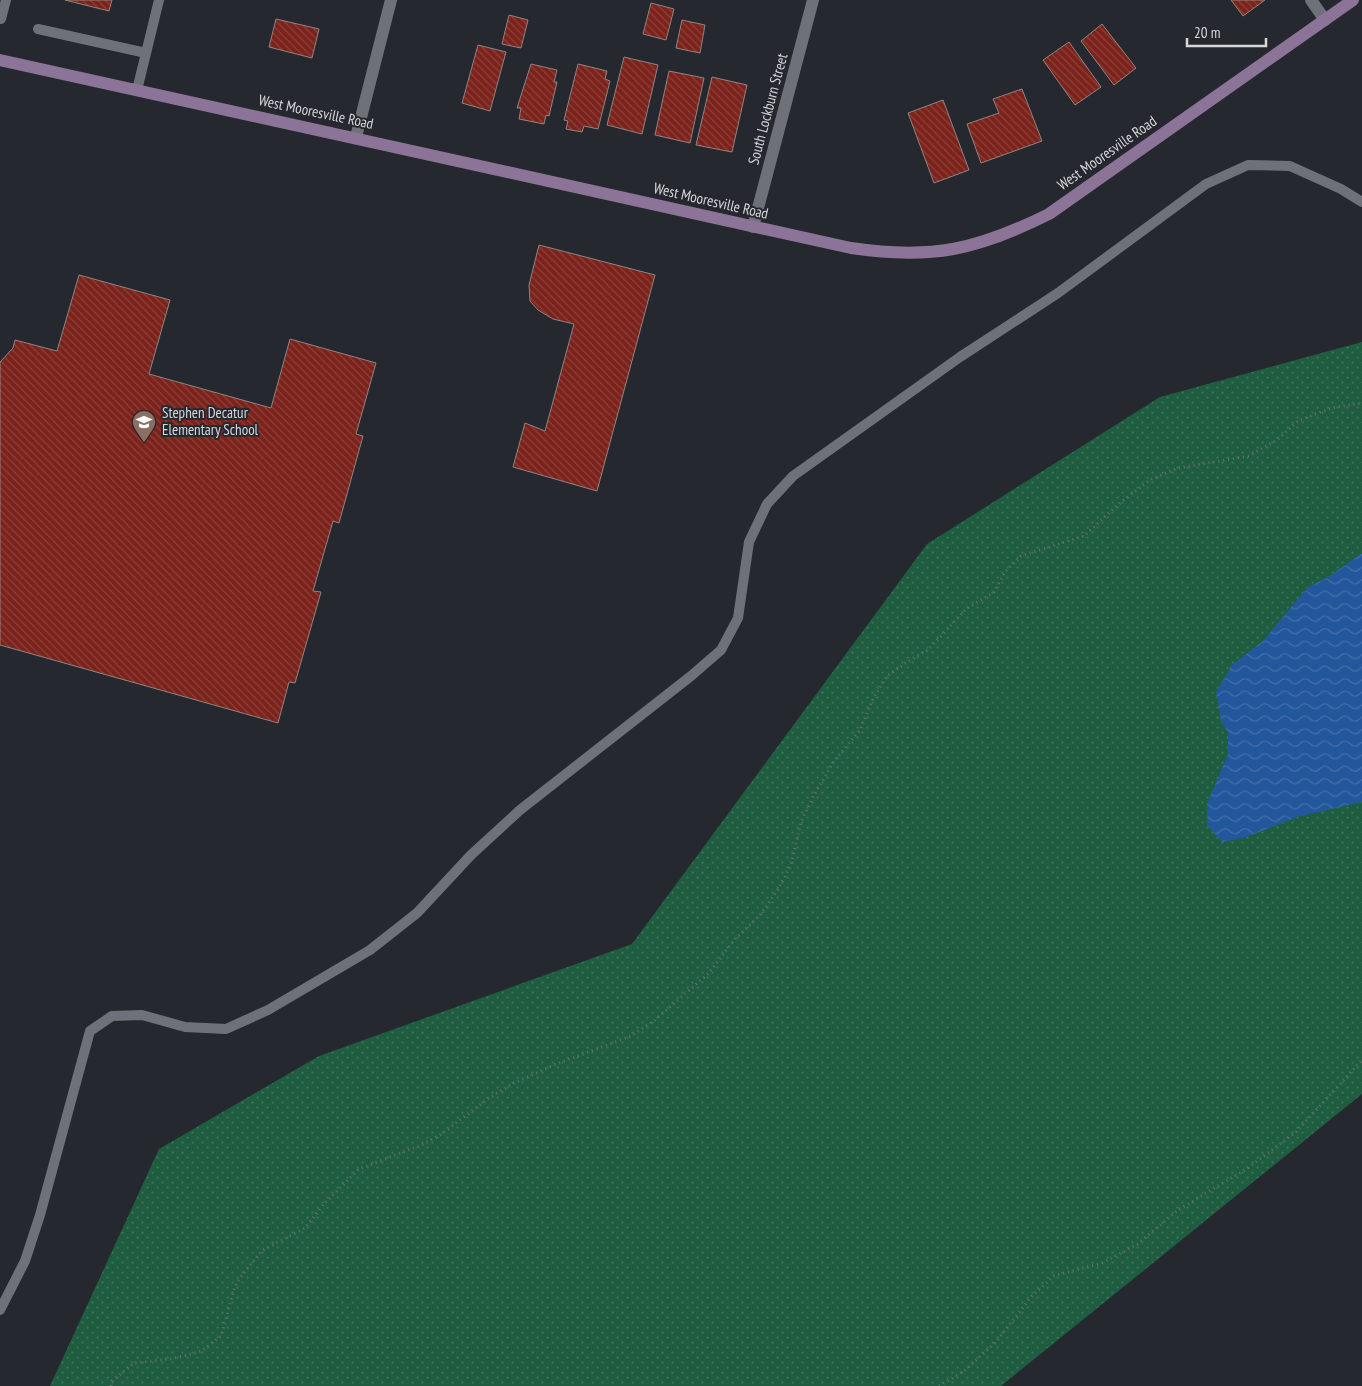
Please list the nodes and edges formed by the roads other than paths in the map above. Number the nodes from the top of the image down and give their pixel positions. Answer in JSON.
{"nodes":[{"id":1,"x":6,"y":0,"type":"edge"},
{"id":2,"x":159,"y":0,"type":"edge"},
{"id":3,"x":392,"y":0,"type":"edge"},
{"id":4,"x":813,"y":0,"type":"edge"},
{"id":5,"x":1311,"y":0,"type":"edge"},
{"id":6,"x":1353,"y":0,"type":"edge"},
{"id":7,"x":1,"y":19,"type":"edge"},
{"id":8,"x":1325,"y":20,"type":"junction"},
{"id":9,"x":38,"y":28,"type":"dead end"},
{"id":10,"x":146,"y":53,"type":"junction"},
{"id":11,"x":0,"y":60,"type":"edge"},
{"id":12,"x":137,"y":90,"type":"junction"},
{"id":13,"x":356,"y":137,"type":"junction"},
{"id":14,"x":1362,"y":202,"type":"edge"},
{"id":15,"x":753,"y":227,"type":"junction"},
{"id":16,"x":0,"y":1310,"type":"edge"}],
"edges":[{"from":1,"to":7,"type":"lane"},
{"from":2,"to":10,"type":"lane"},
{"from":3,"to":13,"type":"street"},
{"from":4,"to":15,"type":"street","name":"South Lockburn Street"},
{"from":5,"to":8,"type":"street"},
{"from":6,"to":8,"type":"main road","name":"West Mooresville Road"},
{"from":8,"to":15,"type":"main road","name":"West Mooresville Road"},
{"from":9,"to":10,"type":"lane"},
{"from":10,"to":12,"type":"lane"},
{"from":11,"to":12,"type":"main road","name":"West Mooresville Road"},
{"from":12,"to":13,"type":"main road","name":"West Mooresville Road"},
{"from":13,"to":15,"type":"main road","name":"West Mooresville Road"},
{"from":14,"to":16,"type":"lane"}]}
